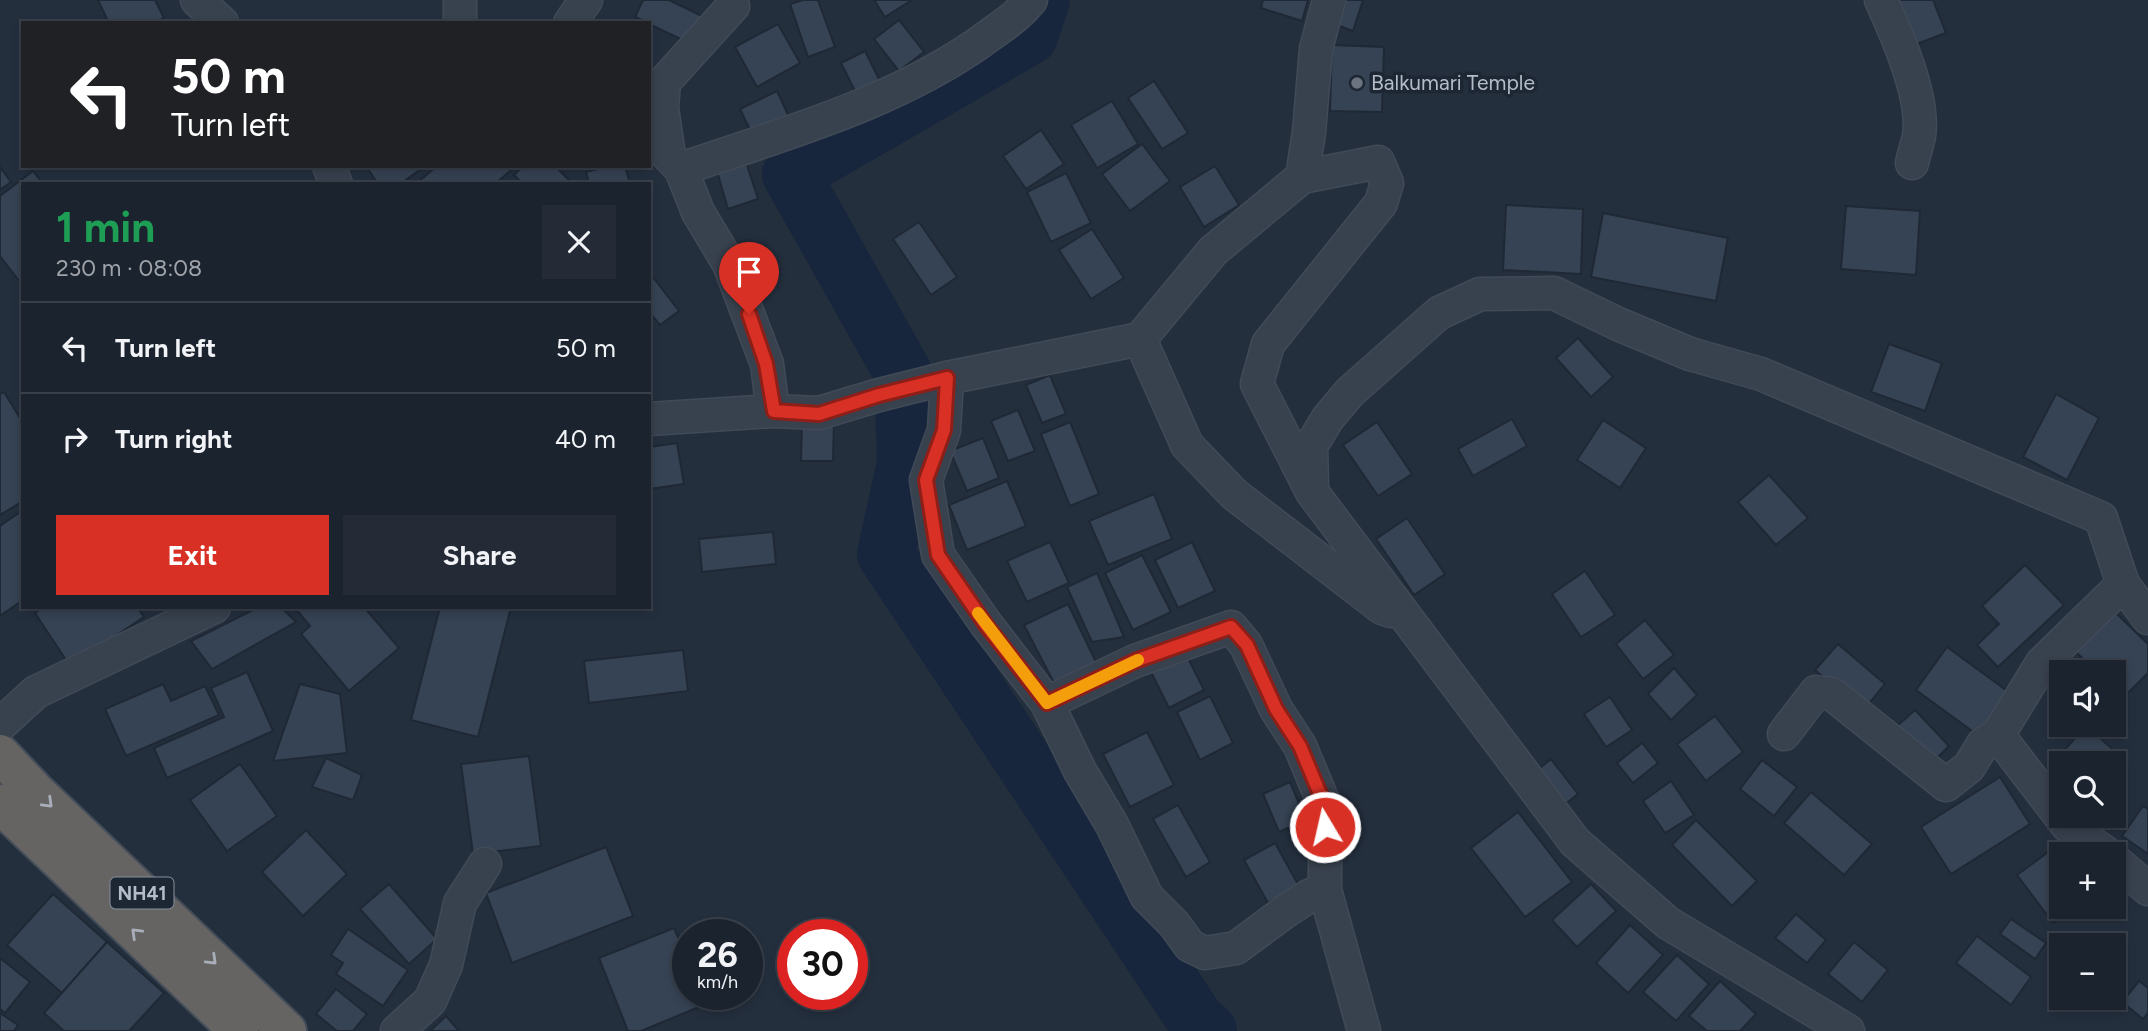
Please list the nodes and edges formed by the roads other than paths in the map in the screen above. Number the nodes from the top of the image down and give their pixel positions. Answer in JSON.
{"nodes":[{"id":1,"x":197,"y":0,"type":"edge"},
{"id":2,"x":460,"y":0,"type":"edge"},
{"id":3,"x":586,"y":0,"type":"edge"},
{"id":4,"x":1031,"y":0,"type":"edge"},
{"id":5,"x":1329,"y":0,"type":"edge"},
{"id":6,"x":1881,"y":0,"type":"edge"},
{"id":7,"x":733,"y":6,"type":"dead end"},
{"id":8,"x":220,"y":21,"type":"edge"},
{"id":9,"x":460,"y":21,"type":"edge"},
{"id":10,"x":571,"y":21,"type":"edge"},
{"id":11,"x":666,"y":158,"type":"edge"},
{"id":12,"x":1912,"y":163,"type":"dead end"},
{"id":13,"x":1302,"y":177,"type":"junction"},
{"id":14,"x":1140,"y":339,"type":"junction"},
{"id":15,"x":947,"y":378,"type":"junction"},
{"id":16,"x":774,"y":411,"type":"junction"},
{"id":17,"x":651,"y":419,"type":"edge"},
{"id":18,"x":1312,"y":492,"type":"junction"},
{"id":19,"x":2123,"y":584,"type":"junction"},
{"id":20,"x":210,"y":609,"type":"edge"},
{"id":21,"x":1404,"y":615,"type":"junction"},
{"id":22,"x":2148,"y":618,"type":"edge"},
{"id":23,"x":1047,"y":703,"type":"junction"},
{"id":24,"x":0,"y":725,"type":"edge"},
{"id":25,"x":1784,"y":734,"type":"dead end"},
{"id":26,"x":1998,"y":735,"type":"junction"},
{"id":27,"x":0,"y":754,"type":"edge"},
{"id":28,"x":4,"y":815,"type":"edge"},
{"id":29,"x":2090,"y":842,"type":"edge"},
{"id":30,"x":485,"y":864,"type":"dead end"},
{"id":31,"x":2126,"y":870,"type":"edge"},
{"id":32,"x":2148,"y":889,"type":"edge"},
{"id":33,"x":1325,"y":890,"type":"junction"},
{"id":34,"x":279,"y":1029,"type":"edge"},
{"id":35,"x":239,"y":1031,"type":"edge"},
{"id":36,"x":397,"y":1031,"type":"edge"},
{"id":37,"x":1364,"y":1031,"type":"edge"},
{"id":38,"x":1848,"y":1031,"type":"edge"}],
"edges":[{"from":1,"to":8,"type":"street"},
{"from":2,"to":9,"type":"street"},
{"from":3,"to":10,"type":"street"},
{"from":4,"to":11,"type":"street"},
{"from":5,"to":13,"type":"street"},
{"from":6,"to":12,"type":"street"},
{"from":7,"to":11,"type":"street"},
{"from":11,"to":16,"type":"street"},
{"from":13,"to":14,"type":"street"},
{"from":13,"to":18,"type":"street"},
{"from":14,"to":15,"type":"street"},
{"from":14,"to":21,"type":"street"},
{"from":15,"to":16,"type":"street"},
{"from":15,"to":23,"type":"street"},
{"from":16,"to":17,"type":"street"},
{"from":18,"to":19,"type":"street"},
{"from":18,"to":21,"type":"street"},
{"from":19,"to":22,"type":"street"},
{"from":19,"to":26,"type":"street"},
{"from":20,"to":24,"type":"street"},
{"from":21,"to":38,"type":"street"},
{"from":23,"to":33,"type":"street"},
{"from":23,"to":33,"type":"street"},
{"from":25,"to":26,"type":"street"},
{"from":26,"to":29,"type":"street"},
{"from":27,"to":34,"type":"highway","number":"NH41","one_way":true},
{"from":35,"to":28,"type":"highway","number":"NH41","one_way":true},
{"from":30,"to":36,"type":"street"},
{"from":31,"to":32,"type":"street"},
{"from":33,"to":37,"type":"street"}]}
